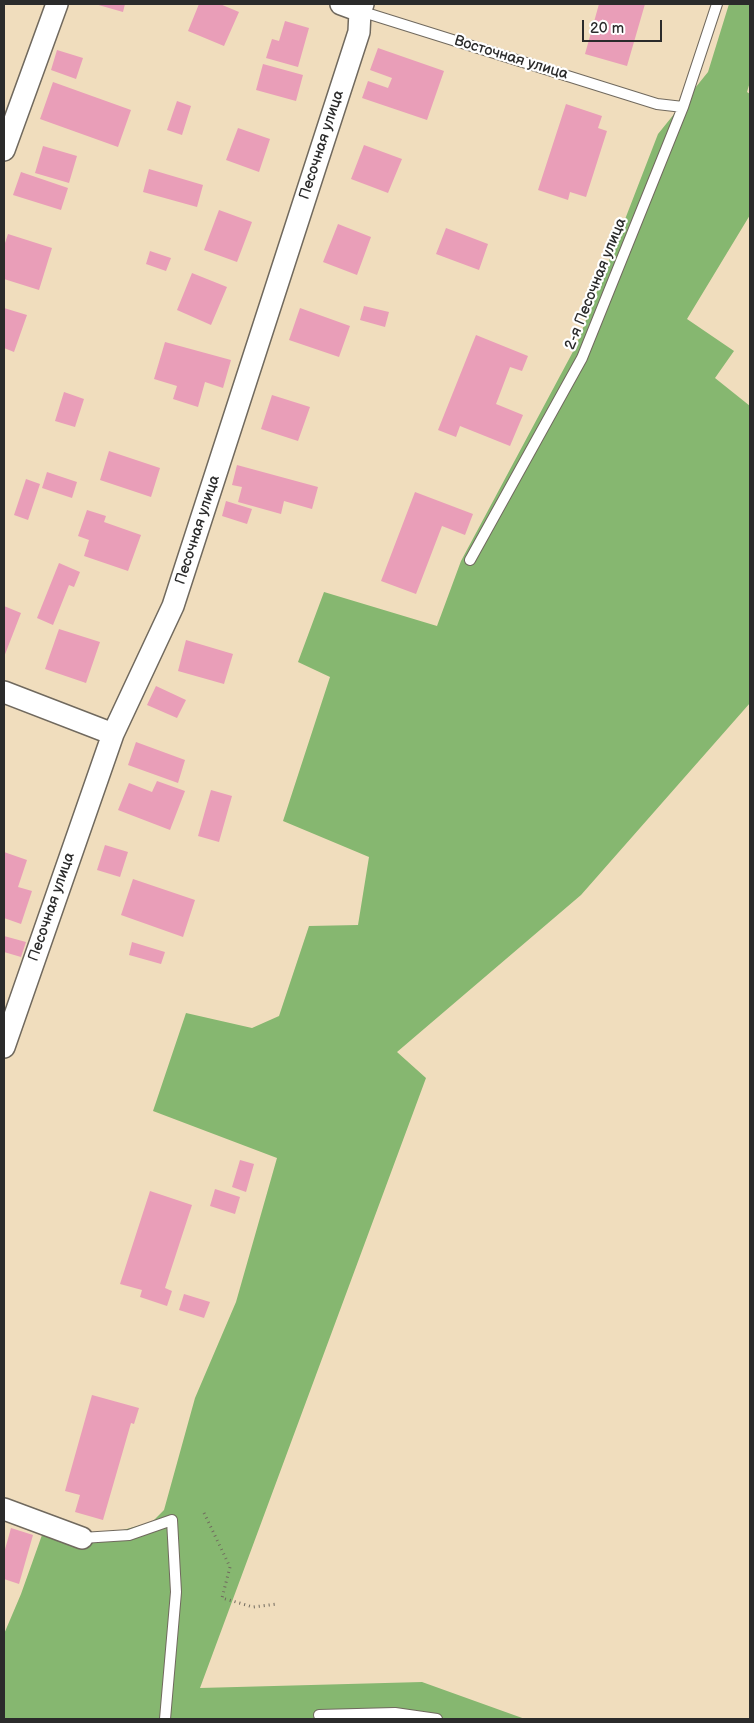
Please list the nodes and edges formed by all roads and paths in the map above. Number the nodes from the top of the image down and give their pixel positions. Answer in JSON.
{"nodes":[{"id":1,"x":57,"y":4,"type":"edge"},
{"id":2,"x":717,"y":4,"type":"edge"},
{"id":3,"x":355,"y":6,"type":"edge"},
{"id":4,"x":683,"y":106,"type":"junction"},
{"id":5,"x":4,"y":150,"type":"edge"},
{"id":6,"x":470,"y":560,"type":"dead end"},
{"id":7,"x":4,"y":692,"type":"edge"},
{"id":8,"x":113,"y":734,"type":"junction"},
{"id":9,"x":4,"y":1046,"type":"edge"},
{"id":10,"x":4,"y":1509,"type":"edge"},
{"id":11,"x":204,"y":1513,"type":"dead end"},
{"id":12,"x":82,"y":1538,"type":"joint"},
{"id":13,"x":277,"y":1604,"type":"dead end"},
{"id":14,"x":319,"y":1715,"type":"dead end"},
{"id":15,"x":165,"y":1719,"type":"edge"},
{"id":16,"x":437,"y":1719,"type":"edge"}],
"edges":[{"from":1,"to":5,"type":"street"},
{"from":2,"to":4,"type":"lane","name":"2-я Песочная улица"},
{"from":3,"to":4,"type":"lane","name":"Восточная улица"},
{"from":3,"to":8,"type":"street","name":"Песочная улица"},
{"from":4,"to":6,"type":"lane","name":"2-я Песочная улица"},
{"from":7,"to":8,"type":"street"},
{"from":8,"to":9,"type":"street","name":"Песочная улица"},
{"from":10,"to":12,"type":"street"},
{"from":11,"to":13,"type":"path"},
{"from":12,"to":15,"type":"lane"},
{"from":14,"to":16,"type":"lane"}]}
